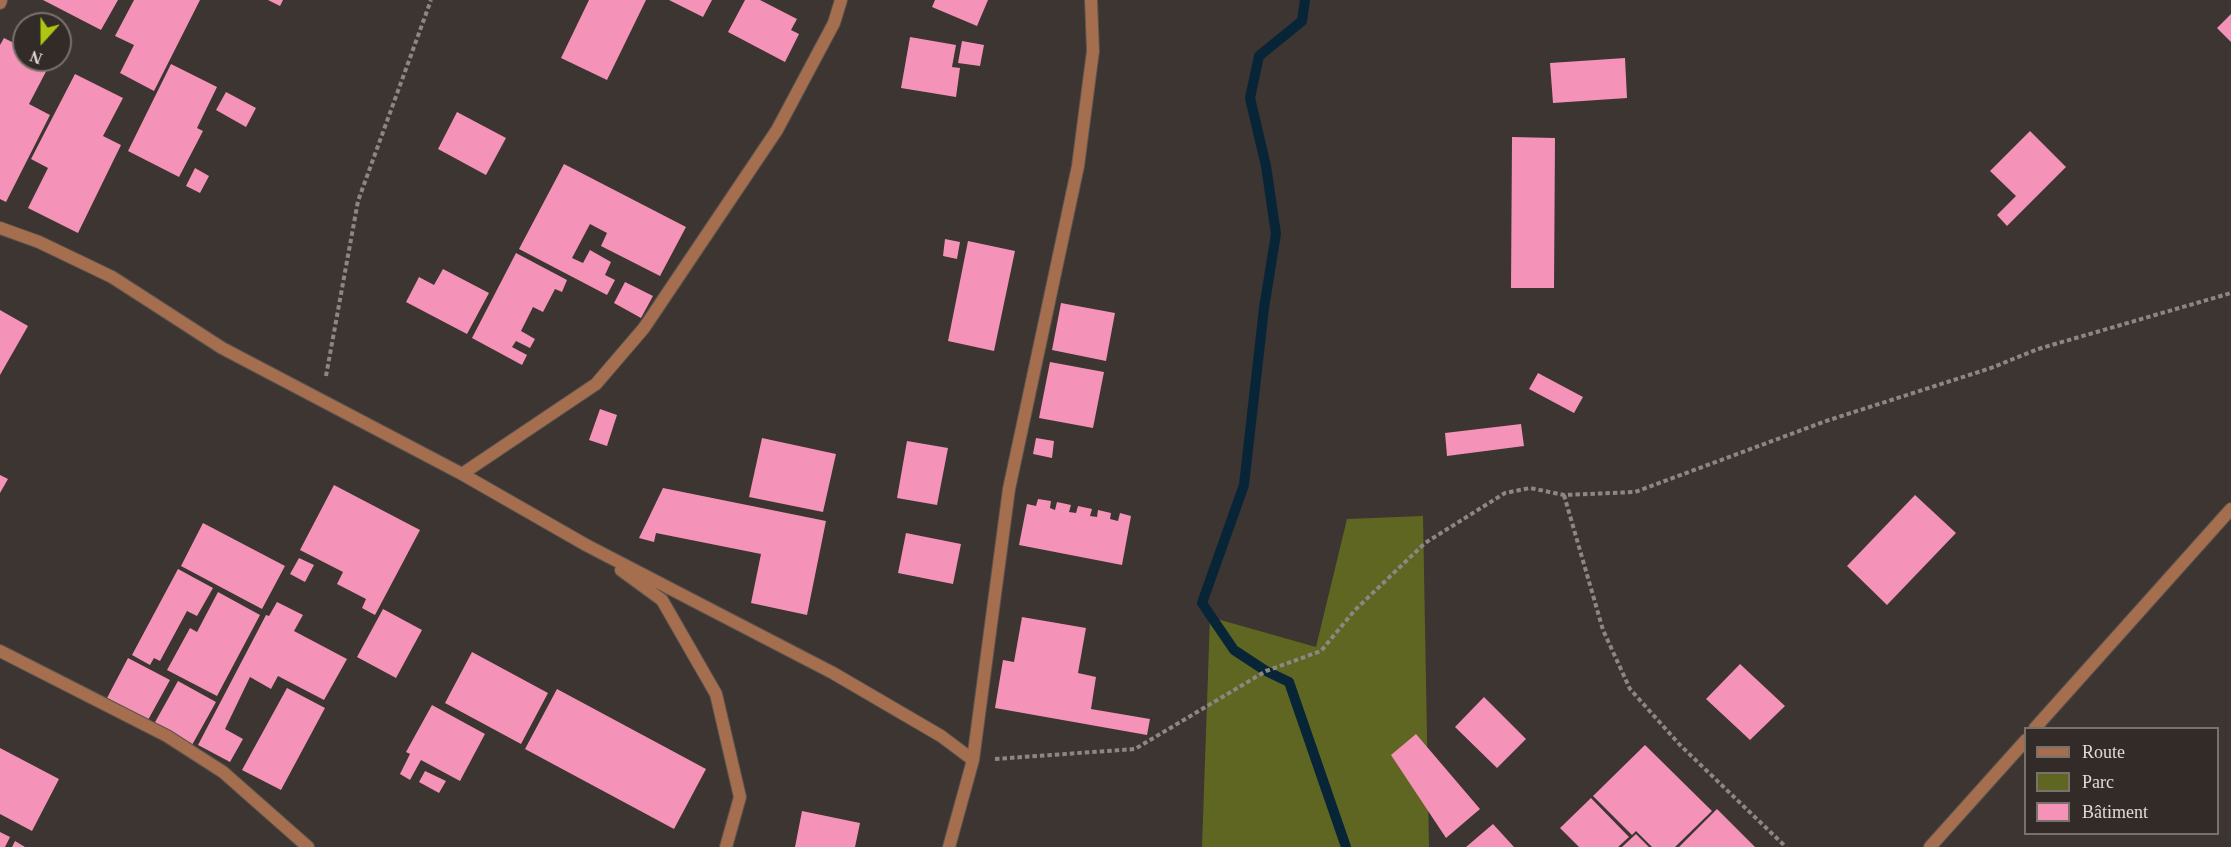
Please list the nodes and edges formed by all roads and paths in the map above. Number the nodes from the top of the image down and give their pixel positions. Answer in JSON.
{"nodes":[{"id":1,"x":431,"y":0,"type":"edge"},
{"id":2,"x":841,"y":0,"type":"edge"},
{"id":3,"x":1091,"y":0,"type":"edge"},
{"id":4,"x":0,"y":228,"type":"edge"},
{"id":5,"x":2231,"y":293,"type":"edge"},
{"id":6,"x":321,"y":401,"type":"junction"},
{"id":7,"x":462,"y":474,"type":"junction"},
{"id":8,"x":1564,"y":495,"type":"junction"},
{"id":9,"x":2231,"y":509,"type":"edge"},
{"id":10,"x":586,"y":545,"type":"junction"},
{"id":11,"x":0,"y":651,"type":"edge"},
{"id":12,"x":2037,"y":727,"type":"edge"},
{"id":13,"x":2024,"y":741,"type":"edge"},
{"id":14,"x":974,"y":760,"type":"junction"},
{"id":15,"x":308,"y":847,"type":"edge"},
{"id":16,"x":726,"y":847,"type":"edge"},
{"id":17,"x":949,"y":847,"type":"edge"},
{"id":18,"x":1786,"y":847,"type":"edge"},
{"id":19,"x":1930,"y":847,"type":"edge"}],
"edges":[{"from":1,"to":6,"type":"path"},
{"from":2,"to":7,"type":"street"},
{"from":3,"to":14,"type":"street"},
{"from":4,"to":6,"type":"street"},
{"from":5,"to":8,"type":"path"},
{"from":6,"to":7,"type":"street"},
{"from":7,"to":10,"type":"street"},
{"from":8,"to":14,"type":"path"},
{"from":8,"to":18,"type":"path"},
{"from":9,"to":12,"type":"street"},
{"from":10,"to":14,"type":"street"},
{"from":10,"to":16,"type":"street"},
{"from":11,"to":15,"type":"street"},
{"from":13,"to":19,"type":"street"},
{"from":14,"to":17,"type":"street"}]}
